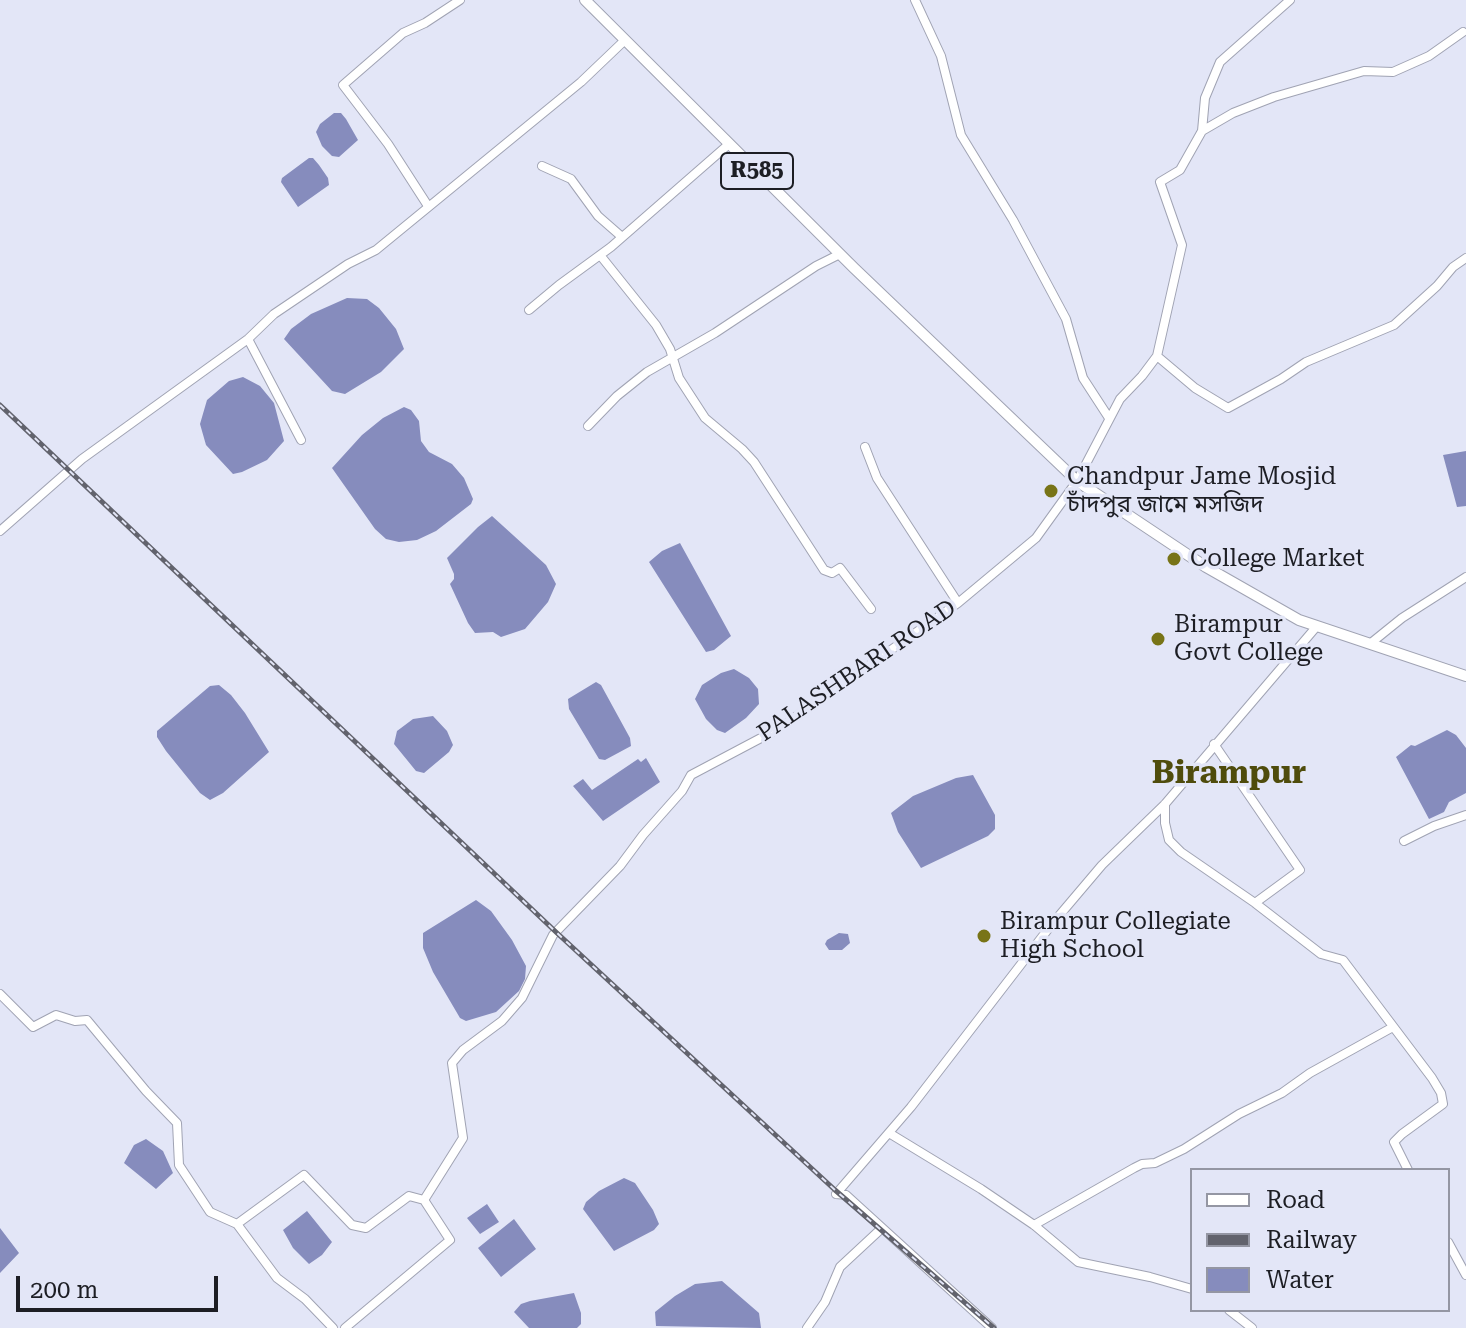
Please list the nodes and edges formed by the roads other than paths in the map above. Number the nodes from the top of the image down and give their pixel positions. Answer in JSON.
{"nodes":[{"id":1,"x":460,"y":0,"type":"edge"},
{"id":2,"x":585,"y":0,"type":"edge"},
{"id":3,"x":915,"y":0,"type":"edge"},
{"id":4,"x":1290,"y":0,"type":"edge"},
{"id":5,"x":1463,"y":32,"type":"dead end"},
{"id":6,"x":625,"y":40,"type":"junction"},
{"id":7,"x":1202,"y":131,"type":"junction"},
{"id":8,"x":729,"y":144,"type":"junction"},
{"id":9,"x":542,"y":166,"type":"dead end"},
{"id":10,"x":428,"y":206,"type":"junction"},
{"id":11,"x":622,"y":237,"type":"junction"},
{"id":12,"x":840,"y":254,"type":"junction"},
{"id":13,"x":600,"y":255,"type":"junction"},
{"id":14,"x":1466,"y":258,"type":"edge"},
{"id":15,"x":529,"y":310,"type":"dead end"},
{"id":16,"x":248,"y":339,"type":"junction"},
{"id":17,"x":1157,"y":356,"type":"junction"},
{"id":18,"x":671,"y":359,"type":"junction"},
{"id":19,"x":1109,"y":418,"type":"junction"},
{"id":20,"x":588,"y":426,"type":"dead end"},
{"id":21,"x":301,"y":440,"type":"dead end"},
{"id":22,"x":865,"y":447,"type":"dead end"},
{"id":23,"x":1077,"y":481,"type":"junction"},
{"id":24,"x":0,"y":531,"type":"edge"},
{"id":25,"x":1466,"y":577,"type":"edge"},
{"id":26,"x":958,"y":603,"type":"junction"},
{"id":27,"x":871,"y":609,"type":"dead end"},
{"id":28,"x":1317,"y":626,"type":"junction"},
{"id":29,"x":1371,"y":643,"type":"junction"},
{"id":30,"x":1466,"y":676,"type":"edge"},
{"id":31,"x":1214,"y":744,"type":"junction"},
{"id":32,"x":1165,"y":804,"type":"junction"},
{"id":33,"x":1466,"y":815,"type":"edge"},
{"id":34,"x":1404,"y":841,"type":"dead end"},
{"id":35,"x":1255,"y":903,"type":"junction"},
{"id":36,"x":0,"y":994,"type":"edge"},
{"id":37,"x":1393,"y":1027,"type":"junction"},
{"id":38,"x":889,"y":1133,"type":"junction"},
{"id":39,"x":1407,"y":1168,"type":"edge"},
{"id":40,"x":424,"y":1200,"type":"junction"},
{"id":41,"x":237,"y":1224,"type":"junction"},
{"id":42,"x":1034,"y":1225,"type":"junction"},
{"id":43,"x":882,"y":1228,"type":"junction"},
{"id":44,"x":1450,"y":1245,"type":"edge"},
{"id":45,"x":1465,"y":1271,"type":"edge"},
{"id":46,"x":1190,"y":1288,"type":"edge"},
{"id":47,"x":1232,"y":1312,"type":"edge"},
{"id":48,"x":333,"y":1328,"type":"edge"},
{"id":49,"x":345,"y":1328,"type":"edge"},
{"id":50,"x":807,"y":1328,"type":"edge"},
{"id":51,"x":992,"y":1328,"type":"edge"},
{"id":52,"x":1252,"y":1328,"type":"edge"}],
"edges":[{"from":1,"to":10,"type":"street"},
{"from":2,"to":6,"type":"main road","number":"R585"},
{"from":3,"to":19,"type":"street"},
{"from":4,"to":7,"type":"street"},
{"from":5,"to":7,"type":"street"},
{"from":6,"to":8,"type":"main road","number":"R585"},
{"from":6,"to":10,"type":"street"},
{"from":7,"to":17,"type":"street"},
{"from":8,"to":11,"type":"street"},
{"from":8,"to":12,"type":"main road","number":"R585"},
{"from":9,"to":11,"type":"street"},
{"from":10,"to":16,"type":"street"},
{"from":11,"to":13,"type":"street"},
{"from":12,"to":18,"type":"street"},
{"from":12,"to":23,"type":"main road","number":"R585"},
{"from":13,"to":15,"type":"street"},
{"from":13,"to":18,"type":"street"},
{"from":14,"to":17,"type":"street"},
{"from":16,"to":21,"type":"street"},
{"from":16,"to":24,"type":"street"},
{"from":17,"to":19,"type":"street","name":"PALASHBARI ROAD"},
{"from":18,"to":20,"type":"street"},
{"from":18,"to":27,"type":"street"},
{"from":19,"to":23,"type":"street","name":"PALASHBARI ROAD"},
{"from":22,"to":26,"type":"street"},
{"from":23,"to":26,"type":"street","name":"PALASHBARI ROAD"},
{"from":23,"to":28,"type":"main road","number":"R585"},
{"from":25,"to":29,"type":"street"},
{"from":26,"to":40,"type":"street","name":"PALASHBARI ROAD"},
{"from":28,"to":29,"type":"main road","number":"R585"},
{"from":28,"to":31,"type":"street"},
{"from":29,"to":30,"type":"main road","number":"R585"},
{"from":31,"to":32,"type":"street"},
{"from":31,"to":35,"type":"street"},
{"from":32,"to":35,"type":"street"},
{"from":32,"to":38,"type":"street"},
{"from":33,"to":34,"type":"street"},
{"from":35,"to":37,"type":"street"},
{"from":36,"to":41,"type":"street"},
{"from":37,"to":39,"type":"street"},
{"from":37,"to":42,"type":"street"},
{"from":38,"to":42,"type":"street"},
{"from":38,"to":43,"type":"street"},
{"from":40,"to":41,"type":"street"},
{"from":40,"to":49,"type":"street"},
{"from":41,"to":48,"type":"street"},
{"from":42,"to":46,"type":"street"},
{"from":43,"to":50,"type":"street"},
{"from":43,"to":51,"type":"street"},
{"from":44,"to":45,"type":"street"},
{"from":47,"to":52,"type":"street"}]}
